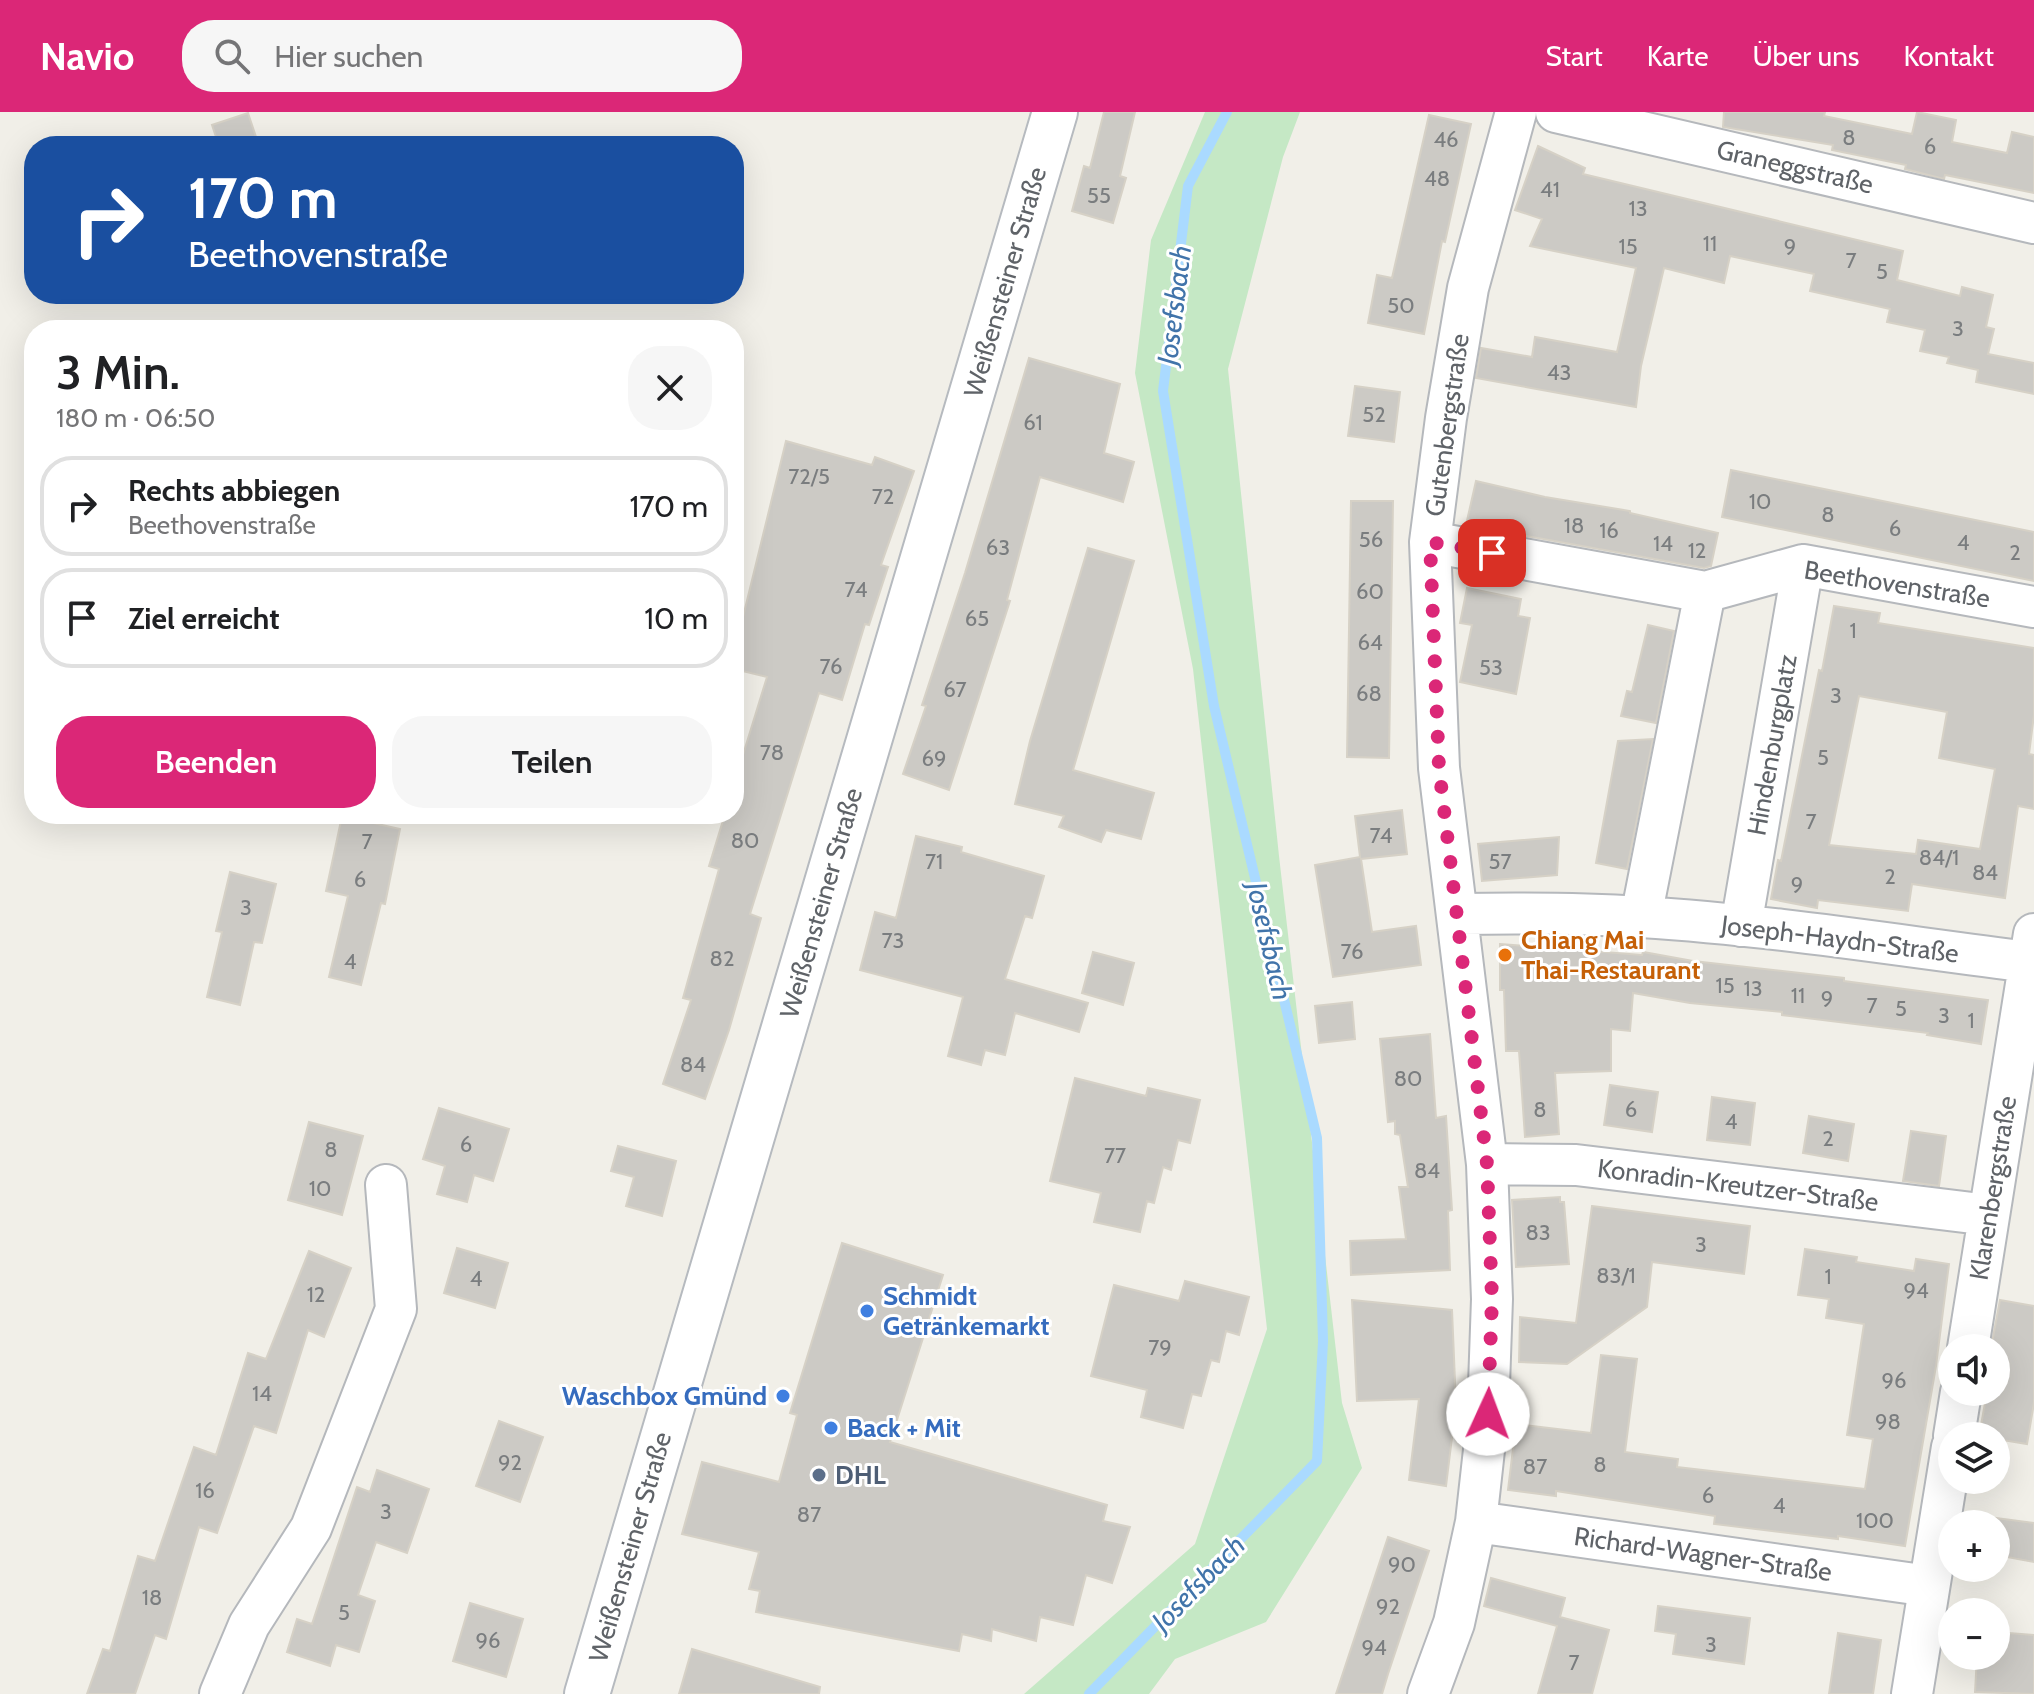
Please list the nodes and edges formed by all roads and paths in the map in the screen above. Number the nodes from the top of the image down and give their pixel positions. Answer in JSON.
{"nodes":[{"id":1,"x":1055,"y":112,"type":"edge"},
{"id":2,"x":1516,"y":112,"type":"edge"},
{"id":3,"x":1556,"y":112,"type":"edge"},
{"id":4,"x":2034,"y":223,"type":"edge"},
{"id":5,"x":1430,"y":542,"type":"junction"},
{"id":6,"x":1803,"y":565,"type":"junction"},
{"id":7,"x":1705,"y":592,"type":"junction"},
{"id":8,"x":2034,"y":607,"type":"edge"},
{"id":9,"x":1458,"y":914,"type":"junction"},
{"id":10,"x":1641,"y":917,"type":"junction"},
{"id":11,"x":1741,"y":926,"type":"junction"},
{"id":12,"x":2032,"y":948,"type":"edge"},
{"id":13,"x":1487,"y":1164,"type":"junction"},
{"id":14,"x":386,"y":1185,"type":"dead end"},
{"id":15,"x":1989,"y":1215,"type":"junction"},
{"id":16,"x":1970,"y":1334,"type":"edge"},
{"id":17,"x":1944,"y":1494,"type":"edge"},
{"id":18,"x":1476,"y":1522,"type":"junction"},
{"id":19,"x":1929,"y":1586,"type":"junction"},
{"id":20,"x":220,"y":1694,"type":"edge"},
{"id":21,"x":587,"y":1694,"type":"edge"},
{"id":22,"x":1428,"y":1694,"type":"edge"},
{"id":23,"x":1912,"y":1694,"type":"edge"}],
"edges":[{"from":1,"to":21,"type":"main road","name":"Weißensteiner Straße"},
{"from":2,"to":5,"type":"street","name":"Gutenbergstraße"},
{"from":3,"to":4,"type":"street","name":"Graneggstraße"},
{"from":5,"to":7,"type":"street","name":"Beethovenstraße"},
{"from":5,"to":9,"type":"street","name":"Gutenbergstraße"},
{"from":6,"to":7,"type":"street","name":"Beethovenstraße"},
{"from":6,"to":8,"type":"street","name":"Beethovenstraße"},
{"from":6,"to":11,"type":"street","name":"Hindenburgplatz"},
{"from":7,"to":10,"type":"street"},
{"from":9,"to":10,"type":"street","name":"Joseph-Haydn-Straße"},
{"from":9,"to":13,"type":"street","name":"Gutenbergstraße"},
{"from":10,"to":11,"type":"street","name":"Joseph-Haydn-Straße"},
{"from":11,"to":12,"type":"street","name":"Joseph-Haydn-Straße"},
{"from":12,"to":15,"type":"street","name":"Klarenbergstraße"},
{"from":13,"to":15,"type":"street","name":"Konradin-Kreutzer-Straße"},
{"from":13,"to":18,"type":"street","name":"Gutenbergstraße"},
{"from":14,"to":20,"type":"street"},
{"from":15,"to":16,"type":"street","name":"Klarenbergstraße"},
{"from":17,"to":19,"type":"street"},
{"from":18,"to":19,"type":"street","name":"Richard-Wagner-Straße"},
{"from":18,"to":22,"type":"street","name":"Gutenbergstraße"},
{"from":19,"to":23,"type":"street"}]}
